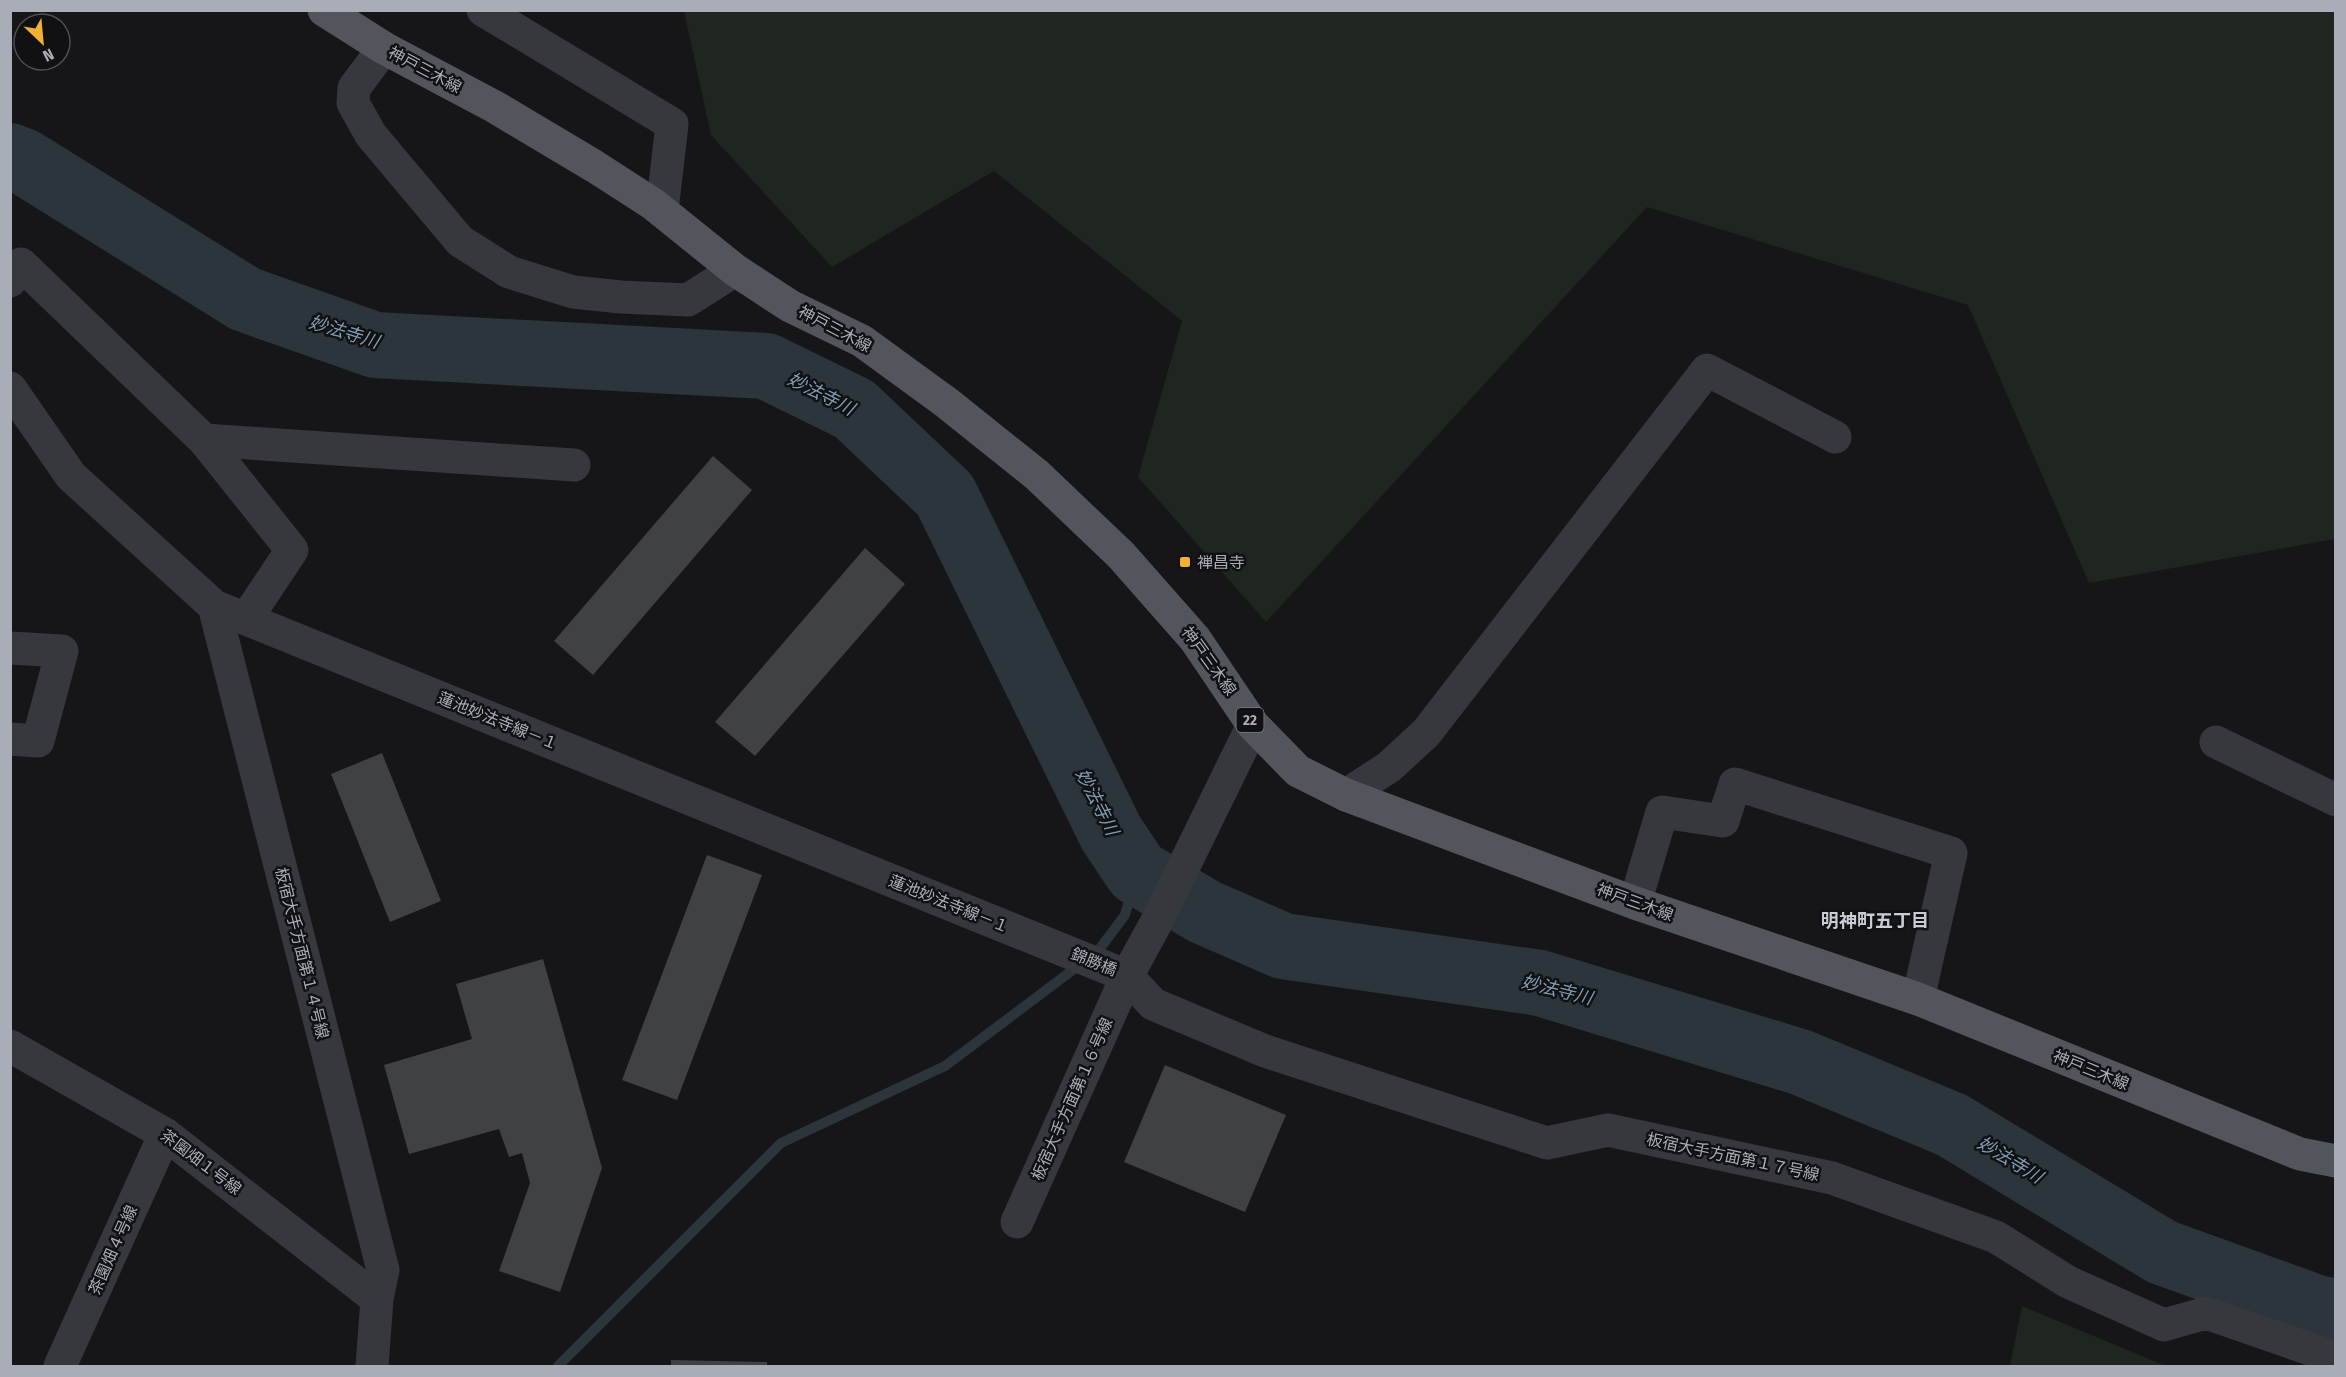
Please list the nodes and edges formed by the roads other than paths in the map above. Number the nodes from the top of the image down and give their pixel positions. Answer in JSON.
{"nodes":[{"id":1,"x":324,"y":10,"type":"edge"},
{"id":2,"x":483,"y":10,"type":"edge"},
{"id":3,"x":384,"y":48,"type":"junction"},
{"id":4,"x":662,"y":211,"type":"junction"},
{"id":5,"x":735,"y":270,"type":"junction"},
{"id":6,"x":10,"y":281,"type":"edge"},
{"id":7,"x":10,"y":388,"type":"edge"},
{"id":8,"x":1835,"y":437,"type":"dead end"},
{"id":9,"x":204,"y":440,"type":"junction"},
{"id":10,"x":574,"y":465,"type":"dead end"},
{"id":11,"x":214,"y":606,"type":"junction"},
{"id":12,"x":246,"y":619,"type":"junction"},
{"id":13,"x":10,"y":648,"type":"edge"},
{"id":14,"x":1253,"y":725,"type":"junction"},
{"id":15,"x":10,"y":739,"type":"edge"},
{"id":16,"x":2216,"y":742,"type":"dead end"},
{"id":17,"x":1346,"y":795,"type":"junction"},
{"id":18,"x":2336,"y":800,"type":"edge"},
{"id":19,"x":1635,"y":903,"type":"junction"},
{"id":20,"x":1061,"y":949,"type":"joint"},
{"id":21,"x":1119,"y":973,"type":"junction"},
{"id":22,"x":1918,"y":999,"type":"junction"},
{"id":23,"x":10,"y":1046,"type":"edge"},
{"id":24,"x":165,"y":1134,"type":"junction"},
{"id":25,"x":2336,"y":1161,"type":"edge"},
{"id":26,"x":1017,"y":1222,"type":"dead end"},
{"id":27,"x":377,"y":1299,"type":"junction"},
{"id":28,"x":2336,"y":1358,"type":"edge"},
{"id":29,"x":60,"y":1366,"type":"edge"},
{"id":30,"x":372,"y":1366,"type":"edge"}],
"edges":[{"from":1,"to":3,"type":"main road","name":"神戸三木線","number":"22"},
{"from":2,"to":4,"type":"street"},
{"from":3,"to":4,"type":"main road","name":"神戸三木線","number":"22"},
{"from":3,"to":5,"type":"street"},
{"from":4,"to":5,"type":"main road","name":"神戸三木線","number":"22"},
{"from":5,"to":14,"type":"main road","name":"神戸三木線","number":"22"},
{"from":6,"to":9,"type":"street"},
{"from":7,"to":11,"type":"street","name":"蓮池妙法寺線－１"},
{"from":8,"to":17,"type":"street"},
{"from":9,"to":10,"type":"street"},
{"from":9,"to":12,"type":"street"},
{"from":11,"to":12,"type":"street","name":"蓮池妙法寺線－１"},
{"from":11,"to":27,"type":"street","name":"板宿大手方面第１４号線"},
{"from":12,"to":20,"type":"street","name":"蓮池妙法寺線－１"},
{"from":13,"to":15,"type":"street"},
{"from":14,"to":17,"type":"main road","name":"神戸三木線","number":"22"},
{"from":14,"to":21,"type":"street","name":"板宿大手方面第１６号線"},
{"from":16,"to":18,"type":"street"},
{"from":17,"to":19,"type":"main road","name":"神戸三木線","number":"22"},
{"from":19,"to":22,"type":"main road","name":"神戸三木線","number":"22"},
{"from":19,"to":22,"type":"street"},
{"from":20,"to":21,"type":"street","name":"錦勝橋"},
{"from":21,"to":26,"type":"street","name":"板宿大手方面第１６号線"},
{"from":21,"to":28,"type":"street","name":"板宿大手方面第１７号線"},
{"from":22,"to":25,"type":"main road","name":"神戸三木線","number":"22"},
{"from":23,"to":24,"type":"street","name":"茶園畑１号線"},
{"from":24,"to":27,"type":"street","name":"茶園畑１号線"},
{"from":24,"to":29,"type":"street","name":"茶園畑４号線"},
{"from":27,"to":30,"type":"street","name":"板宿大手方面第１４号線"}]}
